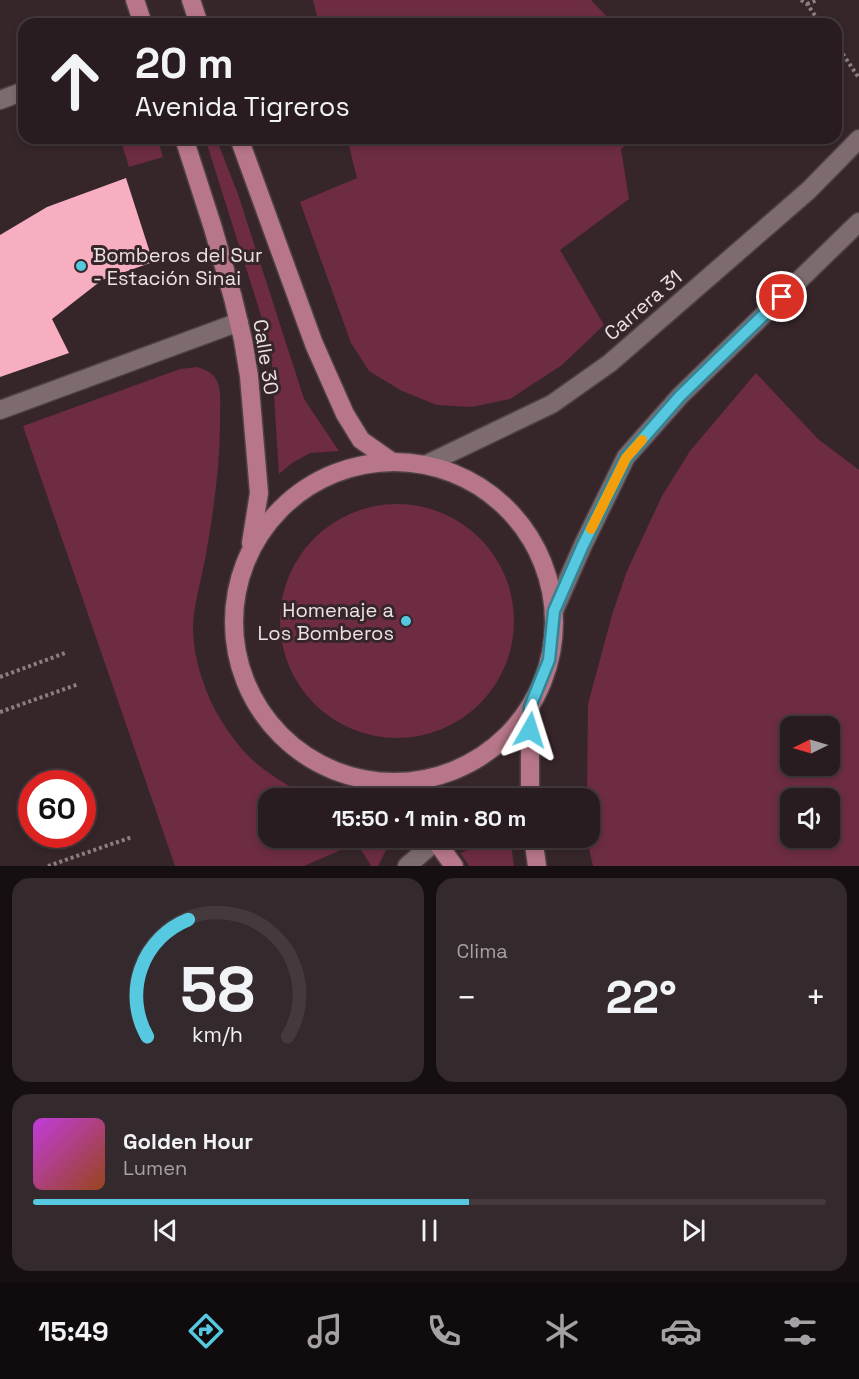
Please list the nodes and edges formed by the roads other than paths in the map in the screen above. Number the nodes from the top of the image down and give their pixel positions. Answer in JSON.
{"nodes":[{"id":1,"x":135,"y":0,"type":"edge"},
{"id":2,"x":191,"y":0,"type":"edge"},
{"id":3,"x":141,"y":18,"type":"edge"},
{"id":4,"x":197,"y":18,"type":"edge"},
{"id":5,"x":18,"y":93,"type":"edge"},
{"id":6,"x":0,"y":100,"type":"edge"},
{"id":7,"x":859,"y":138,"type":"edge"},
{"id":8,"x":186,"y":144,"type":"edge"},
{"id":9,"x":241,"y":144,"type":"edge"},
{"id":10,"x":859,"y":222,"type":"edge"},
{"id":11,"x":239,"y":322,"type":"junction"},
{"id":12,"x":0,"y":410,"type":"edge"},
{"id":13,"x":391,"y":461,"type":"junction"},
{"id":14,"x":427,"y":465,"type":"junction"},
{"id":15,"x":249,"y":554,"type":"junction"},
{"id":16,"x":554,"y":611,"type":"junction"},
{"id":17,"x":530,"y":707,"type":"junction"},
{"id":18,"x":377,"y":782,"type":"junction"},
{"id":19,"x":383,"y":788,"type":"edge"},
{"id":20,"x":530,"y":788,"type":"edge"},
{"id":21,"x":425,"y":848,"type":"edge"},
{"id":22,"x":441,"y":848,"type":"edge"},
{"id":23,"x":535,"y":848,"type":"edge"},
{"id":24,"x":407,"y":866,"type":"edge"},
{"id":25,"x":454,"y":866,"type":"edge"},
{"id":26,"x":537,"y":866,"type":"edge"}],
"edges":[{"from":1,"to":3,"type":"main road"},
{"from":2,"to":4,"type":"main road"},
{"from":5,"to":6,"type":"main road"},
{"from":7,"to":14,"type":"main road","name":"Carrera 31"},
{"from":8,"to":11,"type":"main road","name":"Calle 30"},
{"from":9,"to":13,"type":"main road"},
{"from":10,"to":16,"type":"main road"},
{"from":11,"to":12,"type":"main road"},
{"from":11,"to":15,"type":"main road","name":"Calle 30"},
{"from":13,"to":14,"type":"main road"},
{"from":13,"to":15,"type":"main road"},
{"from":14,"to":16,"type":"main road"},
{"from":15,"to":18,"type":"main road"},
{"from":16,"to":17,"type":"main road"},
{"from":17,"to":18,"type":"main road"},
{"from":17,"to":20,"type":"main road"},
{"from":18,"to":19,"type":"main road"},
{"from":21,"to":24,"type":"main road"},
{"from":22,"to":25,"type":"main road"},
{"from":23,"to":26,"type":"main road"}]}
